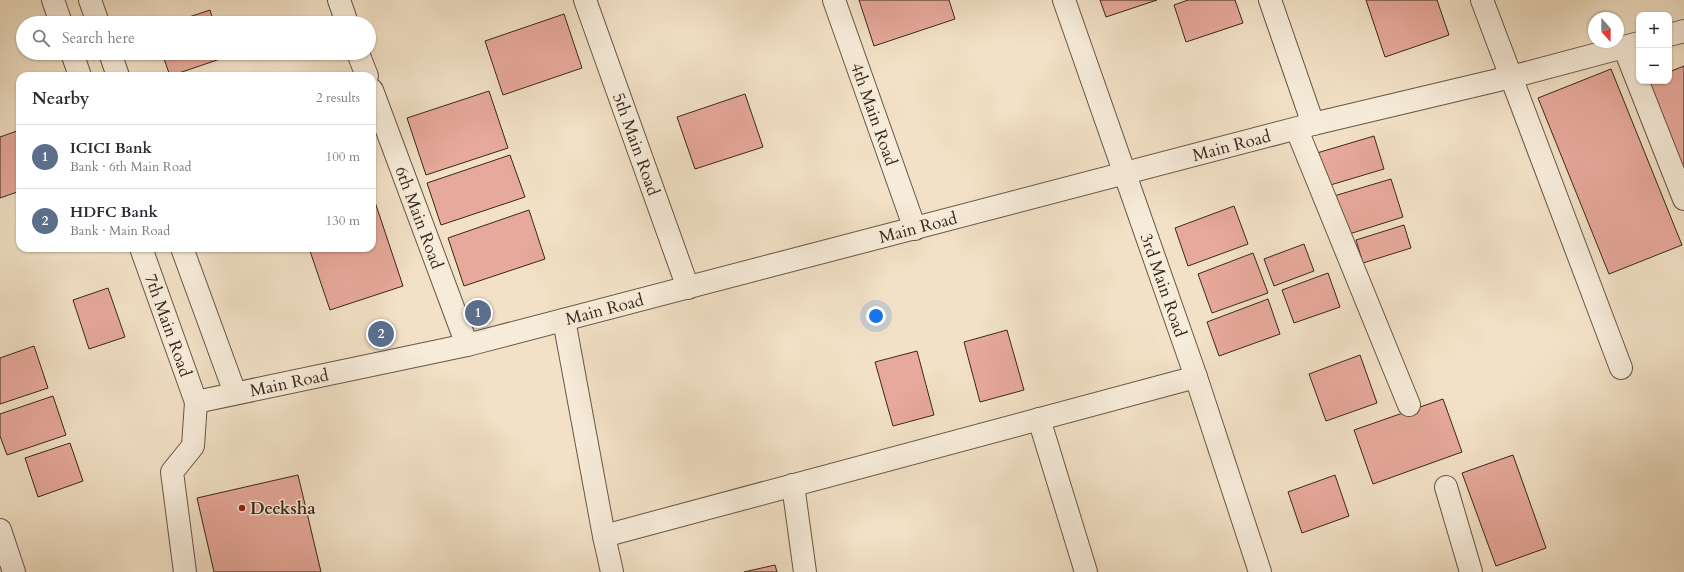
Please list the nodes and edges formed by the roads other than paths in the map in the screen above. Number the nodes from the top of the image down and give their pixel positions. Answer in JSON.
{"nodes":[{"id":1,"x":53,"y":0,"type":"edge"},
{"id":2,"x":90,"y":0,"type":"edge"},
{"id":3,"x":339,"y":0,"type":"edge"},
{"id":4,"x":585,"y":0,"type":"edge"},
{"id":5,"x":834,"y":0,"type":"edge"},
{"id":6,"x":1064,"y":0,"type":"edge"},
{"id":7,"x":1270,"y":0,"type":"edge"},
{"id":8,"x":1482,"y":0,"type":"edge"},
{"id":9,"x":59,"y":16,"type":"edge"},
{"id":10,"x":96,"y":16,"type":"edge"},
{"id":11,"x":345,"y":16,"type":"edge"},
{"id":12,"x":1684,"y":31,"type":"edge"},
{"id":13,"x":1672,"y":34,"type":"edge"},
{"id":14,"x":1631,"y":45,"type":"edge"},
{"id":15,"x":74,"y":60,"type":"edge"},
{"id":16,"x":112,"y":60,"type":"edge"},
{"id":17,"x":361,"y":60,"type":"edge"},
{"id":18,"x":79,"y":72,"type":"edge"},
{"id":19,"x":117,"y":72,"type":"edge"},
{"id":20,"x":365,"y":72,"type":"edge"},
{"id":21,"x":1511,"y":77,"type":"junction"},
{"id":22,"x":376,"y":101,"type":"edge"},
{"id":23,"x":1305,"y":127,"type":"junction"},
{"id":24,"x":1124,"y":174,"type":"junction"},
{"id":25,"x":1684,"y":199,"type":"edge"},
{"id":26,"x":915,"y":229,"type":"junction"},
{"id":27,"x":142,"y":252,"type":"edge"},
{"id":28,"x":183,"y":252,"type":"edge"},
{"id":29,"x":688,"y":288,"type":"junction"},
{"id":30,"x":564,"y":320,"type":"junction"},
{"id":31,"x":467,"y":345,"type":"junction"},
{"id":32,"x":1621,"y":368,"type":"dead end"},
{"id":33,"x":1196,"y":377,"type":"junction"},
{"id":34,"x":235,"y":393,"type":"junction"},
{"id":35,"x":196,"y":402,"type":"junction"},
{"id":36,"x":1409,"y":405,"type":"dead end"},
{"id":37,"x":1039,"y":419,"type":"junction"},
{"id":38,"x":792,"y":485,"type":"junction"},
{"id":39,"x":1446,"y":487,"type":"dead end"},
{"id":40,"x":0,"y":530,"type":"edge"},
{"id":41,"x":604,"y":536,"type":"junction"},
{"id":42,"x":14,"y":572,"type":"edge"},
{"id":43,"x":185,"y":572,"type":"edge"},
{"id":44,"x":612,"y":572,"type":"edge"},
{"id":45,"x":804,"y":572,"type":"edge"},
{"id":46,"x":1086,"y":572,"type":"edge"},
{"id":47,"x":1260,"y":572,"type":"edge"},
{"id":48,"x":1471,"y":572,"type":"edge"}],
"edges":[{"from":1,"to":9,"type":"street"},
{"from":2,"to":10,"type":"street"},
{"from":3,"to":11,"type":"street"},
{"from":4,"to":29,"type":"street","name":"5th Main Road"},
{"from":5,"to":26,"type":"street","name":"4th Main Road"},
{"from":6,"to":24,"type":"street","name":"3rd Main Road"},
{"from":7,"to":23,"type":"street"},
{"from":8,"to":21,"type":"street"},
{"from":12,"to":13,"type":"street"},
{"from":14,"to":21,"type":"street","name":"Main Road"},
{"from":14,"to":25,"type":"street"},
{"from":15,"to":18,"type":"street"},
{"from":16,"to":19,"type":"street"},
{"from":17,"to":20,"type":"street"},
{"from":21,"to":23,"type":"street","name":"Main Road"},
{"from":21,"to":32,"type":"street"},
{"from":22,"to":31,"type":"street","name":"6th Main Road"},
{"from":23,"to":24,"type":"street","name":"Main Road"},
{"from":23,"to":36,"type":"street"},
{"from":24,"to":26,"type":"street","name":"Main Road"},
{"from":24,"to":33,"type":"street","name":"3rd Main Road"},
{"from":26,"to":29,"type":"street","name":"Main Road"},
{"from":27,"to":35,"type":"street","name":"7th Main Road"},
{"from":28,"to":34,"type":"street"},
{"from":29,"to":30,"type":"street","name":"Main Road"},
{"from":30,"to":31,"type":"street","name":"Main Road"},
{"from":30,"to":41,"type":"street"},
{"from":31,"to":34,"type":"street","name":"Main Road"},
{"from":33,"to":37,"type":"street"},
{"from":33,"to":47,"type":"street","name":"3rd Main Road"},
{"from":34,"to":35,"type":"street","name":"Main Road"},
{"from":35,"to":43,"type":"street"},
{"from":37,"to":38,"type":"street"},
{"from":37,"to":46,"type":"street"},
{"from":38,"to":41,"type":"street"},
{"from":38,"to":45,"type":"street"},
{"from":39,"to":48,"type":"street"},
{"from":40,"to":42,"type":"street"},
{"from":41,"to":44,"type":"street"}]}
